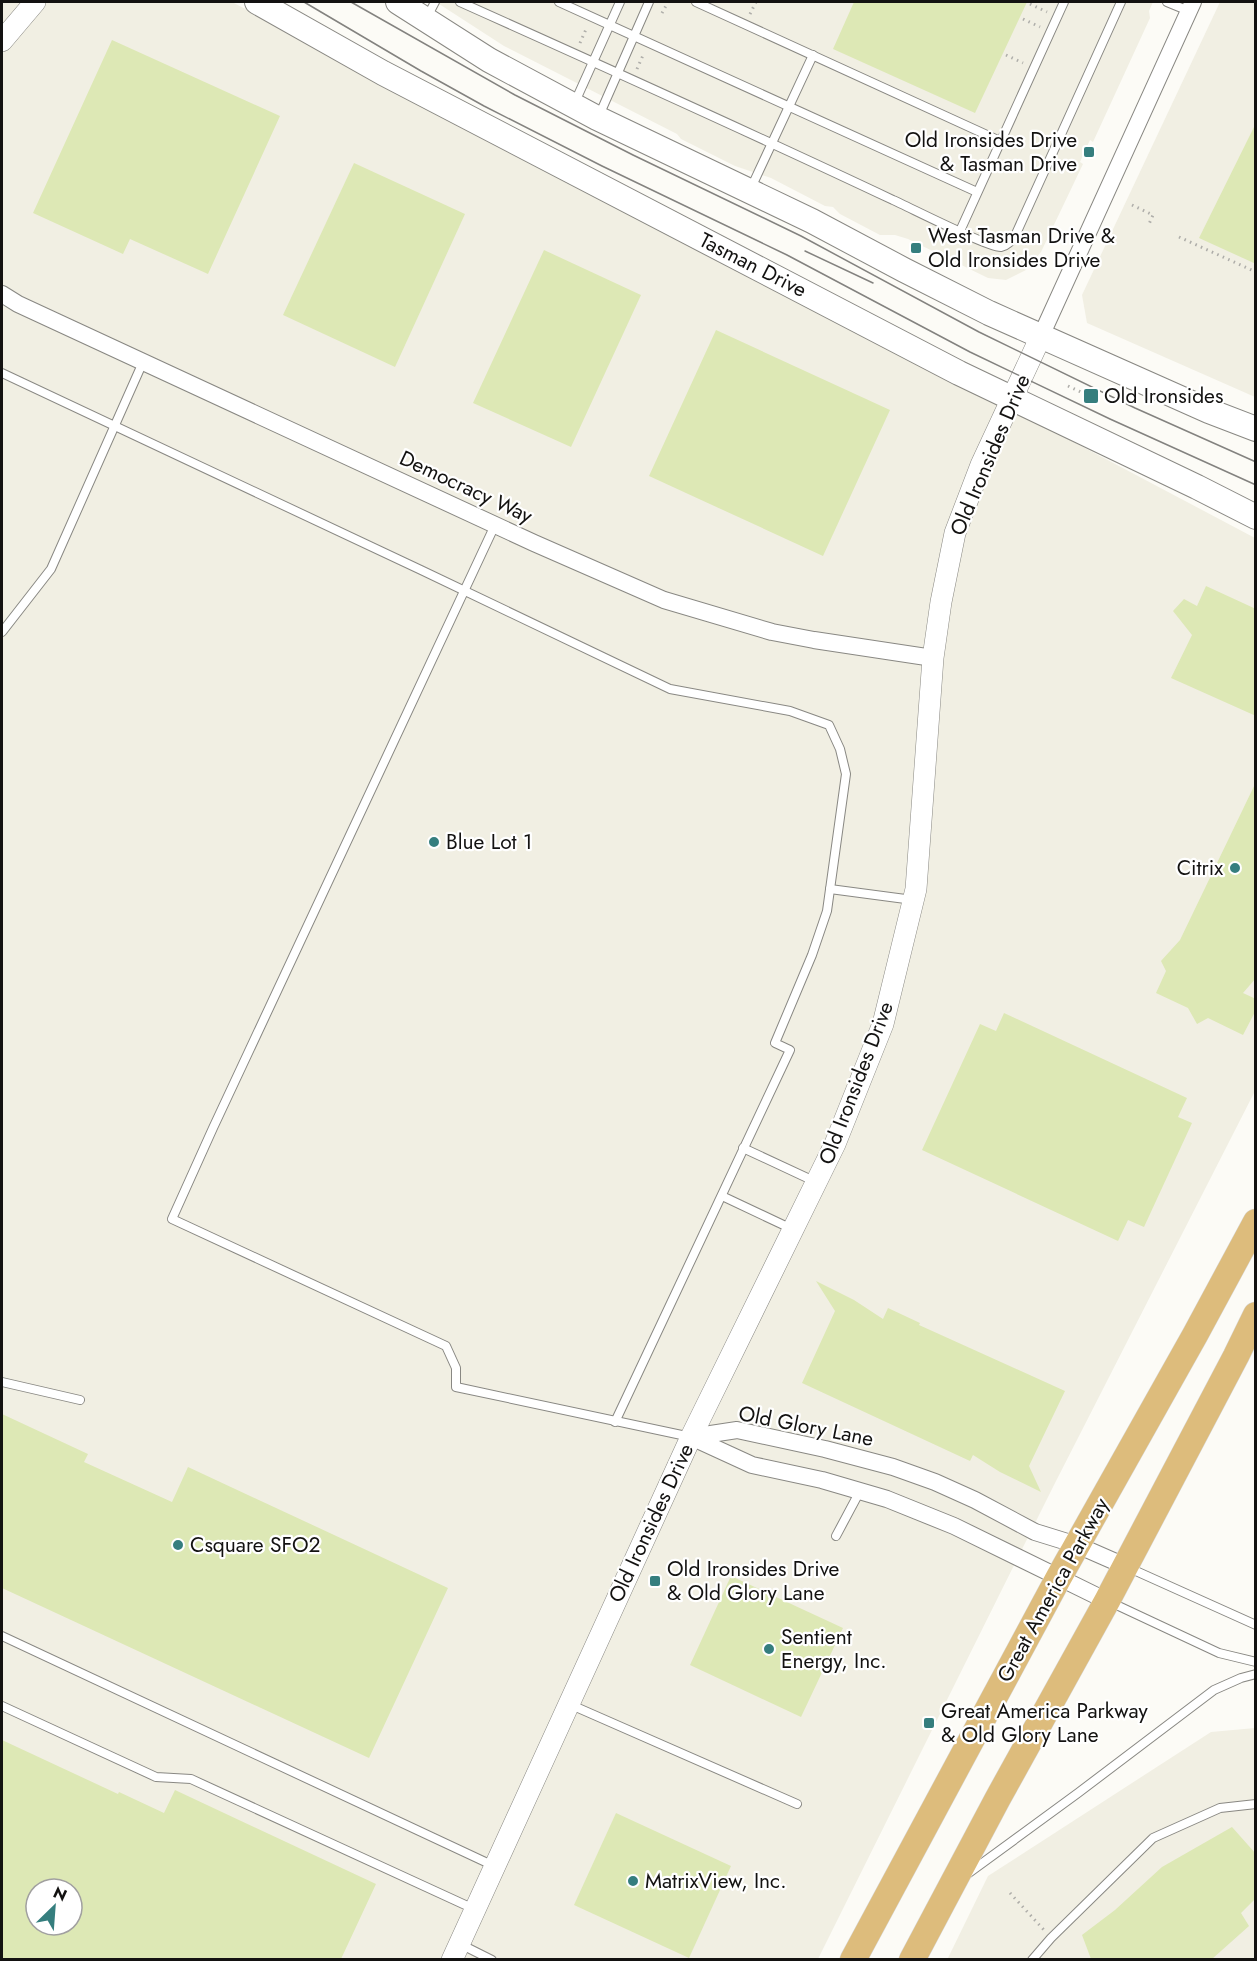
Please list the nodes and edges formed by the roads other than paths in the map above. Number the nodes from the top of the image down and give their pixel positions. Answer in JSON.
{"nodes":[{"id":1,"x":35,"y":2,"type":"edge"},
{"id":2,"x":257,"y":2,"type":"edge"},
{"id":3,"x":398,"y":2,"type":"edge"},
{"id":4,"x":460,"y":2,"type":"edge"},
{"id":5,"x":559,"y":2,"type":"edge"},
{"id":6,"x":620,"y":2,"type":"edge"},
{"id":7,"x":650,"y":2,"type":"edge"},
{"id":8,"x":696,"y":2,"type":"edge"},
{"id":9,"x":1064,"y":2,"type":"edge"},
{"id":10,"x":1121,"y":2,"type":"edge"},
{"id":11,"x":1167,"y":2,"type":"edge"},
{"id":12,"x":1191,"y":6,"type":"edge"},
{"id":13,"x":431,"y":11,"type":"edge"},
{"id":14,"x":610,"y":25,"type":"junction"},
{"id":15,"x":634,"y":36,"type":"junction"},
{"id":16,"x":2,"y":41,"type":"edge"},
{"id":17,"x":813,"y":55,"type":"junction"},
{"id":18,"x":594,"y":62,"type":"junction"},
{"id":19,"x":618,"y":73,"type":"junction"},
{"id":20,"x":573,"y":106,"type":"junction"},
{"id":21,"x":789,"y":107,"type":"junction"},
{"id":22,"x":597,"y":118,"type":"junction"},
{"id":23,"x":1000,"y":141,"type":"junction"},
{"id":24,"x":772,"y":143,"type":"junction"},
{"id":25,"x":750,"y":192,"type":"junction"},
{"id":26,"x":977,"y":192,"type":"junction"},
{"id":27,"x":960,"y":231,"type":"junction"},
{"id":28,"x":2,"y":294,"type":"edge"},
{"id":29,"x":1041,"y":336,"type":"junction"},
{"id":30,"x":143,"y":362,"type":"junction"},
{"id":31,"x":2,"y":373,"type":"edge"},
{"id":32,"x":1011,"y":399,"type":"junction"},
{"id":33,"x":114,"y":426,"type":"junction"},
{"id":34,"x":1256,"y":429,"type":"edge"},
{"id":35,"x":1256,"y":517,"type":"edge"},
{"id":36,"x":495,"y":525,"type":"junction"},
{"id":37,"x":465,"y":591,"type":"junction"},
{"id":38,"x":2,"y":632,"type":"edge"},
{"id":39,"x":933,"y":658,"type":"junction"},
{"id":40,"x":830,"y":889,"type":"junction"},
{"id":41,"x":914,"y":900,"type":"junction"},
{"id":42,"x":743,"y":1148,"type":"junction"},
{"id":43,"x":816,"y":1182,"type":"junction"},
{"id":44,"x":722,"y":1196,"type":"junction"},
{"id":45,"x":1256,"y":1222,"type":"edge"},
{"id":46,"x":793,"y":1229,"type":"junction"},
{"id":47,"x":1256,"y":1315,"type":"edge"},
{"id":48,"x":2,"y":1382,"type":"edge"},
{"id":49,"x":80,"y":1400,"type":"dead end"},
{"id":50,"x":615,"y":1422,"type":"junction"},
{"id":51,"x":691,"y":1437,"type":"junction"},
{"id":52,"x":860,"y":1491,"type":"junction"},
{"id":53,"x":836,"y":1536,"type":"dead end"},
{"id":54,"x":1077,"y":1545,"type":"junction"},
{"id":55,"x":1125,"y":1566,"type":"junction"},
{"id":56,"x":1059,"y":1577,"type":"junction"},
{"id":57,"x":1107,"y":1601,"type":"junction"},
{"id":58,"x":1256,"y":1625,"type":"edge"},
{"id":59,"x":2,"y":1636,"type":"edge"},
{"id":60,"x":1256,"y":1662,"type":"edge"},
{"id":61,"x":1256,"y":1674,"type":"edge"},
{"id":62,"x":569,"y":1704,"type":"junction"},
{"id":63,"x":2,"y":1706,"type":"edge"},
{"id":64,"x":796,"y":1804,"type":"dead end"},
{"id":65,"x":1256,"y":1804,"type":"edge"},
{"id":66,"x":495,"y":1867,"type":"junction"},
{"id":67,"x":950,"y":1887,"type":"junction"},
{"id":68,"x":474,"y":1909,"type":"junction"},
{"id":69,"x":456,"y":1952,"type":"edge"},
{"id":70,"x":492,"y":1959,"type":"edge"},
{"id":71,"x":853,"y":1959,"type":"edge"},
{"id":72,"x":912,"y":1959,"type":"edge"},
{"id":73,"x":1032,"y":1959,"type":"edge"}],
"edges":[{"from":1,"to":16,"type":"street"},
{"from":2,"to":32,"type":"main road","name":"Tasman Drive"},
{"from":3,"to":13,"type":"main road"},
{"from":4,"to":18,"type":"lane"},
{"from":5,"to":14,"type":"lane"},
{"from":6,"to":14,"type":"lane"},
{"from":7,"to":15,"type":"lane"},
{"from":8,"to":17,"type":"lane"},
{"from":9,"to":23,"type":"lane"},
{"from":10,"to":27,"type":"lane"},
{"from":11,"to":12,"type":"lane"},
{"from":12,"to":29,"type":"street","name":"Old Ironsides Drive"},
{"from":13,"to":20,"type":"main road"},
{"from":14,"to":15,"type":"lane"},
{"from":14,"to":18,"type":"lane"},
{"from":15,"to":19,"type":"lane"},
{"from":15,"to":21,"type":"lane"},
{"from":17,"to":21,"type":"lane"},
{"from":17,"to":23,"type":"lane"},
{"from":18,"to":19,"type":"lane"},
{"from":18,"to":20,"type":"lane"},
{"from":19,"to":22,"type":"lane"},
{"from":19,"to":24,"type":"lane"},
{"from":20,"to":22,"type":"main road"},
{"from":21,"to":24,"type":"lane"},
{"from":21,"to":26,"type":"lane"},
{"from":22,"to":25,"type":"main road"},
{"from":23,"to":26,"type":"lane"},
{"from":24,"to":25,"type":"lane"},
{"from":24,"to":27,"type":"lane"},
{"from":25,"to":29,"type":"main road"},
{"from":26,"to":27,"type":"lane"},
{"from":28,"to":30,"type":"street","name":"Democracy Way"},
{"from":29,"to":32,"type":"street","name":"Old Ironsides Drive"},
{"from":29,"to":34,"type":"main road"},
{"from":30,"to":33,"type":"lane"},
{"from":30,"to":36,"type":"street","name":"Democracy Way"},
{"from":31,"to":33,"type":"lane"},
{"from":32,"to":35,"type":"main road","name":"Tasman Drive"},
{"from":32,"to":39,"type":"street","name":"Old Ironsides Drive"},
{"from":33,"to":37,"type":"lane"},
{"from":33,"to":38,"type":"lane"},
{"from":36,"to":37,"type":"lane"},
{"from":36,"to":39,"type":"street","name":"Democracy Way"},
{"from":37,"to":40,"type":"lane"},
{"from":37,"to":50,"type":"lane"},
{"from":39,"to":41,"type":"street","name":"Old Ironsides Drive"},
{"from":40,"to":41,"type":"lane"},
{"from":40,"to":42,"type":"lane"},
{"from":41,"to":43,"type":"street","name":"Old Ironsides Drive"},
{"from":42,"to":43,"type":"lane"},
{"from":42,"to":44,"type":"lane"},
{"from":43,"to":46,"type":"street","name":"Old Ironsides Drive"},
{"from":44,"to":46,"type":"lane"},
{"from":44,"to":50,"type":"lane"},
{"from":45,"to":54,"type":"main road","name":"Great America Parkway"},
{"from":46,"to":51,"type":"street","name":"Old Ironsides Drive"},
{"from":47,"to":55,"type":"main road"},
{"from":48,"to":49,"type":"lane"},
{"from":50,"to":51,"type":"lane"},
{"from":51,"to":52,"type":"street","name":"Old Glory Lane"},
{"from":51,"to":54,"type":"street","name":"Old Glory Lane"},
{"from":51,"to":62,"type":"street","name":"Old Ironsides Drive"},
{"from":52,"to":53,"type":"lane"},
{"from":52,"to":56,"type":"street","name":"Old Glory Lane"},
{"from":54,"to":55,"type":"street","name":"Old Glory Lane"},
{"from":54,"to":56,"type":"main road","name":"Great America Parkway"},
{"from":55,"to":57,"type":"main road"},
{"from":55,"to":58,"type":"lane"},
{"from":56,"to":57,"type":"street","name":"Old Glory Lane"},
{"from":56,"to":71,"type":"main road","name":"Great America Parkway"},
{"from":57,"to":60,"type":"lane"},
{"from":57,"to":67,"type":"main road"},
{"from":59,"to":66,"type":"lane"},
{"from":61,"to":67,"type":"lane"},
{"from":62,"to":64,"type":"lane"},
{"from":62,"to":66,"type":"street","name":"Old Ironsides Drive"},
{"from":63,"to":68,"type":"lane"},
{"from":65,"to":73,"type":"lane"},
{"from":66,"to":68,"type":"street","name":"Old Ironsides Drive"},
{"from":67,"to":72,"type":"main road"},
{"from":68,"to":69,"type":"street","name":"Old Ironsides Drive"},
{"from":69,"to":70,"type":"lane"}]}
